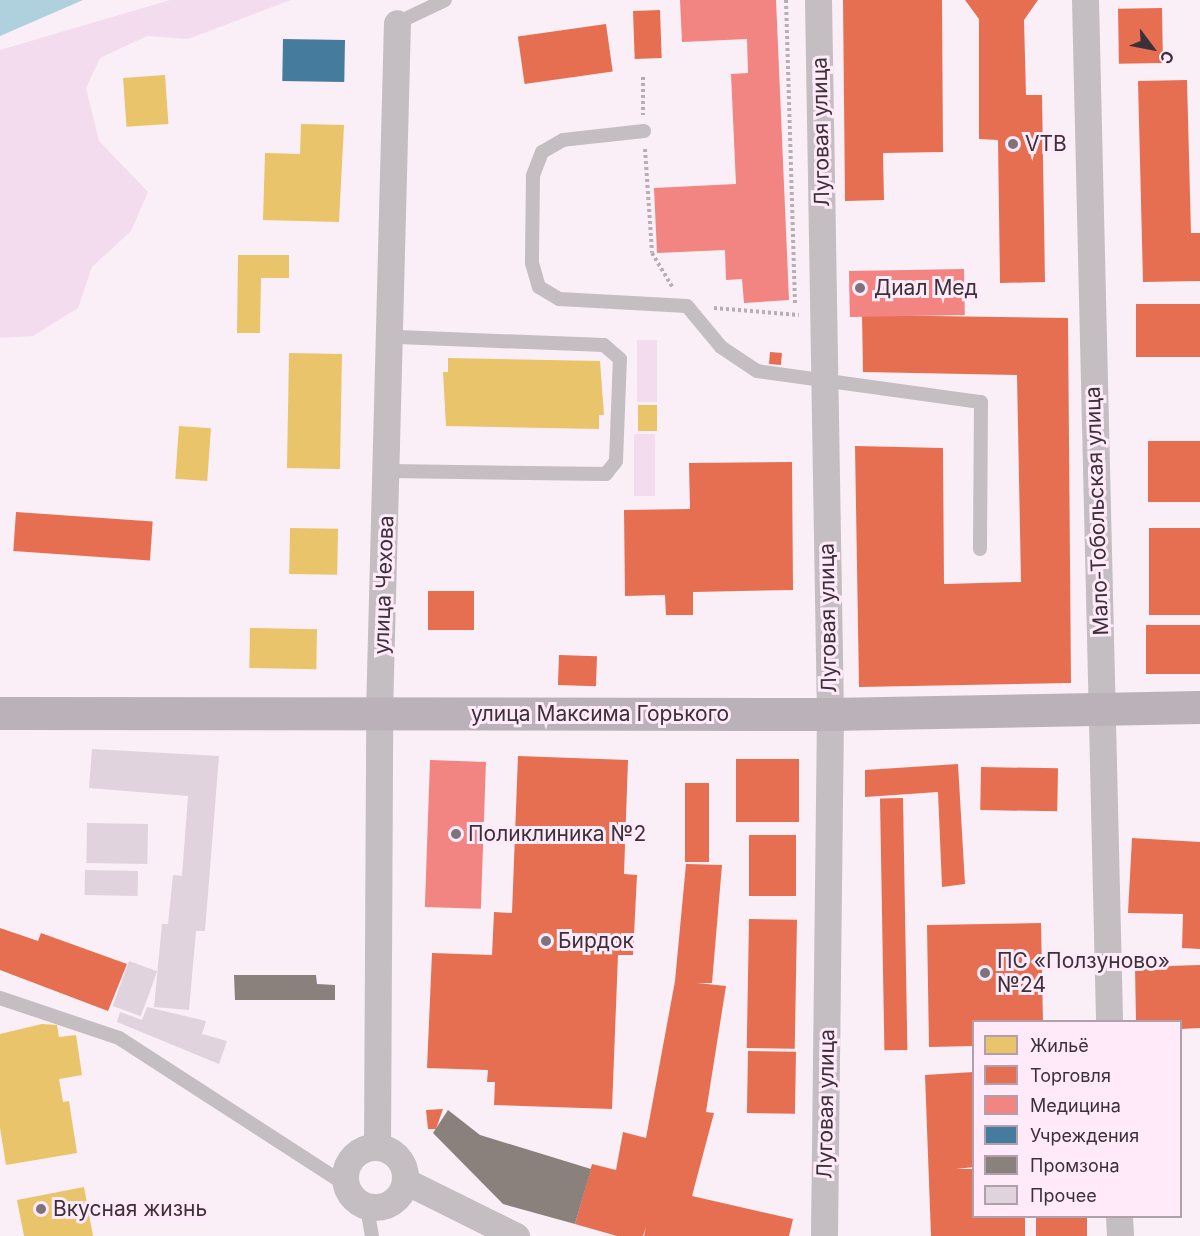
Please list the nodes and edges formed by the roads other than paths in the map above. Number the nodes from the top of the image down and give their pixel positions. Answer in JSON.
{"nodes":[{"id":1,"x":445,"y":0,"type":"edge"},
{"id":2,"x":818,"y":0,"type":"edge"},
{"id":3,"x":1085,"y":0,"type":"edge"},
{"id":4,"x":397,"y":23,"type":"joint"},
{"id":5,"x":644,"y":131,"type":"road end"},
{"id":6,"x":392,"y":337,"type":"junction"},
{"id":7,"x":822,"y":378,"type":"junction"},
{"id":8,"x":388,"y":471,"type":"junction"},
{"id":9,"x":980,"y":549,"type":"dead end"},
{"id":10,"x":1200,"y":707,"type":"edge"},
{"id":11,"x":1103,"y":708,"type":"junction"},
{"id":12,"x":0,"y":713,"type":"edge"},
{"id":13,"x":379,"y":713,"type":"junction"},
{"id":14,"x":830,"y":714,"type":"junction"},
{"id":15,"x":0,"y":998,"type":"edge"},
{"id":16,"x":1109,"y":1020,"type":"edge"},
{"id":17,"x":377,"y":1146,"type":"junction"},
{"id":18,"x":405,"y":1181,"type":"junction"},
{"id":19,"x":345,"y":1184,"type":"junction"},
{"id":20,"x":367,"y":1208,"type":"junction"},
{"id":21,"x":1119,"y":1218,"type":"edge"},
{"id":22,"x":372,"y":1236,"type":"edge"},
{"id":23,"x":516,"y":1236,"type":"edge"},
{"id":24,"x":824,"y":1236,"type":"edge"},
{"id":25,"x":1120,"y":1236,"type":"edge"}],
"edges":[{"from":1,"to":4,"type":"lane"},
{"from":2,"to":7,"type":"street","name":"Луговая улица"},
{"from":3,"to":11,"type":"street","name":"Мало-Тобольская улица"},
{"from":4,"to":6,"type":"street","name":"улица Чехова"},
{"from":5,"to":7,"type":"lane"},
{"from":6,"to":8,"type":"street","name":"улица Чехова"},
{"from":6,"to":8,"type":"lane"},
{"from":7,"to":9,"type":"lane"},
{"from":7,"to":14,"type":"street","name":"Луговая улица"},
{"from":8,"to":13,"type":"street","name":"улица Чехова"},
{"from":10,"to":11,"type":"street","name":"улица Максима Горького"},
{"from":11,"to":14,"type":"street","name":"улица Максима Горького"},
{"from":11,"to":16,"type":"street","name":"Мало-Тобольская улица"},
{"from":12,"to":13,"type":"street","name":"улица Максима Горького"},
{"from":13,"to":14,"type":"street","name":"улица Максима Горького"},
{"from":13,"to":17,"type":"street","name":"улица Чехова"},
{"from":14,"to":24,"type":"street","name":"Луговая улица"},
{"from":15,"to":19,"type":"lane"},
{"from":17,"to":18,"type":"street"},
{"from":17,"to":19,"type":"street"},
{"from":18,"to":20,"type":"street"},
{"from":18,"to":23,"type":"street"},
{"from":19,"to":20,"type":"street"},
{"from":20,"to":22,"type":"lane"},
{"from":21,"to":25,"type":"street"}]}
